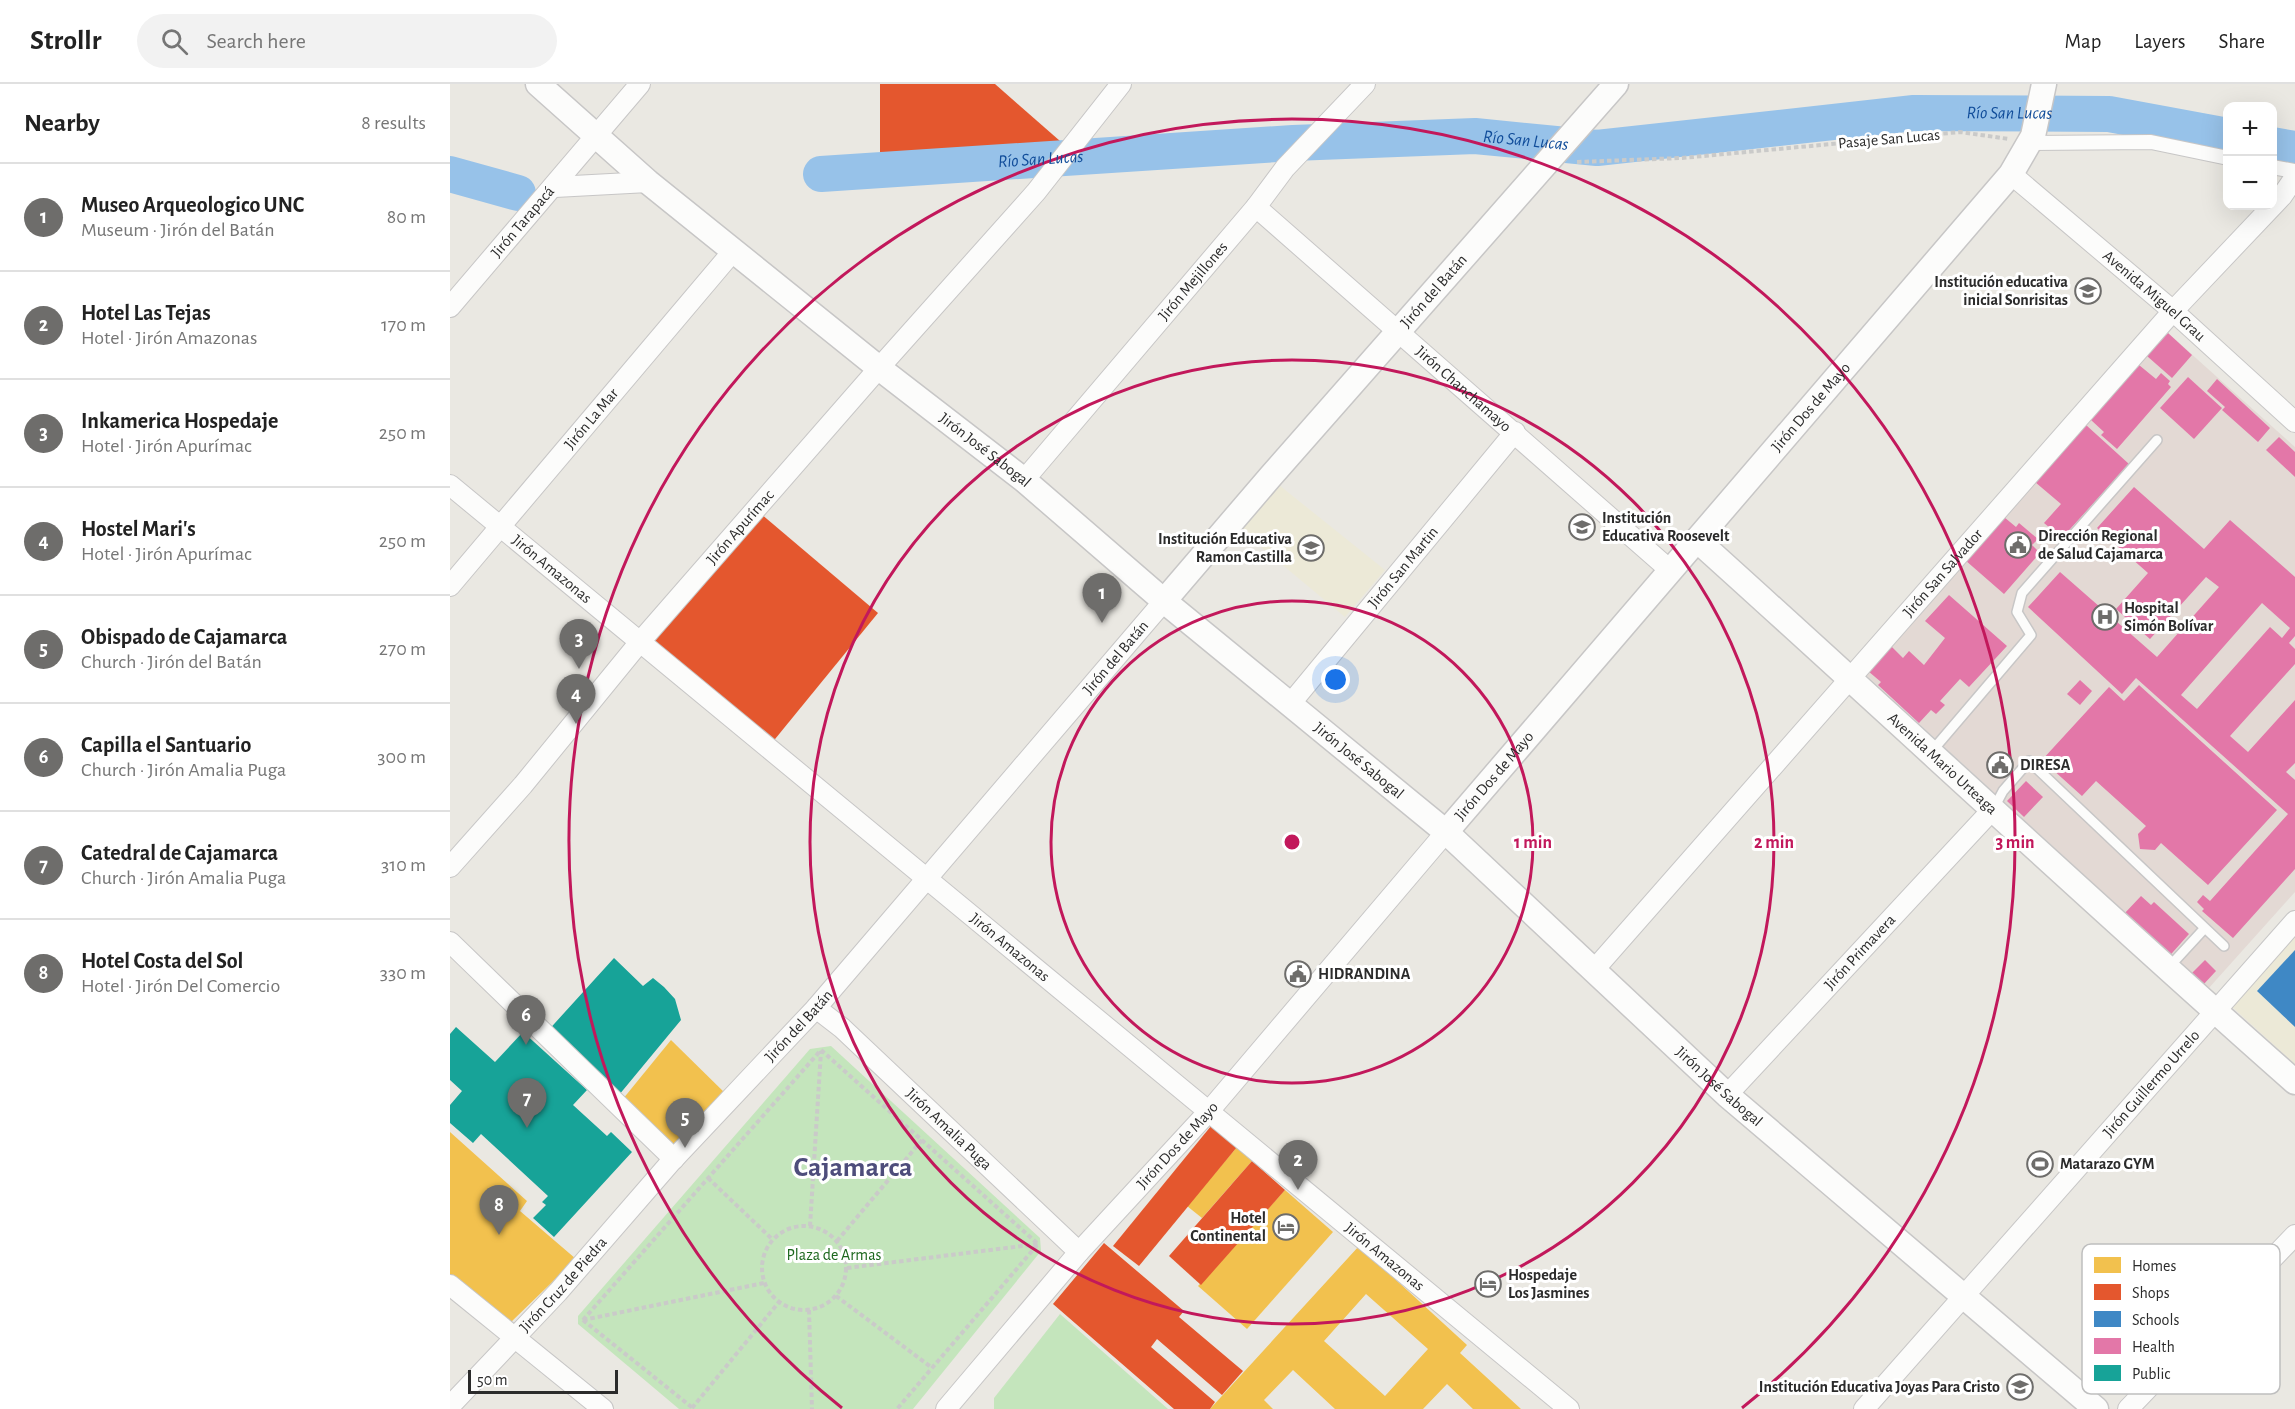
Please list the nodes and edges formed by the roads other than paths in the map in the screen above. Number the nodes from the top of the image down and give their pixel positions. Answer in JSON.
{"nodes":[{"id":1,"x":538,"y":84,"type":"edge"},
{"id":2,"x":640,"y":84,"type":"edge"},
{"id":3,"x":1365,"y":84,"type":"edge"},
{"id":4,"x":1616,"y":84,"type":"edge"},
{"id":5,"x":1109,"y":88,"type":"edge"},
{"id":6,"x":2042,"y":92,"type":"edge"},
{"id":7,"x":598,"y":137,"type":"junction"},
{"id":8,"x":2032,"y":140,"type":"junction"},
{"id":9,"x":2223,"y":157,"type":"edge"},
{"id":10,"x":2277,"y":168,"type":"edge"},
{"id":11,"x":2295,"y":171,"type":"edge"},
{"id":12,"x":2010,"y":174,"type":"junction"},
{"id":13,"x":2295,"y":177,"type":"edge"},
{"id":14,"x":648,"y":183,"type":"junction"},
{"id":15,"x":555,"y":187,"type":"junction"},
{"id":16,"x":2288,"y":202,"type":"edge"},
{"id":17,"x":1256,"y":207,"type":"junction"},
{"id":18,"x":734,"y":250,"type":"junction"},
{"id":19,"x":450,"y":307,"type":"edge"},
{"id":20,"x":2173,"y":311,"type":"junction"},
{"id":21,"x":1400,"y":331,"type":"junction"},
{"id":22,"x":879,"y":368,"type":"junction"},
{"id":23,"x":2295,"y":422,"type":"edge"},
{"id":24,"x":1515,"y":432,"type":"junction"},
{"id":25,"x":2157,"y":440,"type":"dead end"},
{"id":26,"x":1024,"y":480,"type":"junction"},
{"id":27,"x":450,"y":485,"type":"edge"},
{"id":28,"x":499,"y":528,"type":"junction"},
{"id":29,"x":1697,"y":540,"type":"junction"},
{"id":30,"x":1671,"y":570,"type":"junction"},
{"id":31,"x":450,"y":586,"type":"edge"},
{"id":32,"x":1164,"y":601,"type":"junction"},
{"id":33,"x":639,"y":643,"type":"junction"},
{"id":34,"x":1851,"y":678,"type":"junction"},
{"id":35,"x":1291,"y":703,"type":"junction"},
{"id":36,"x":1932,"y":751,"type":"junction"},
{"id":37,"x":1993,"y":809,"type":"junction"},
{"id":38,"x":1446,"y":832,"type":"junction"},
{"id":39,"x":450,"y":867,"type":"edge"},
{"id":40,"x":924,"y":879,"type":"junction"},
{"id":41,"x":2295,"y":921,"type":"edge"},
{"id":42,"x":2204,"y":929,"type":"junction"},
{"id":43,"x":450,"y":942,"type":"edge"},
{"id":44,"x":2224,"y":946,"type":"dead end"},
{"id":45,"x":2167,"y":969,"type":"junction"},
{"id":46,"x":1593,"y":971,"type":"junction"},
{"id":47,"x":816,"y":1008,"type":"junction"},
{"id":48,"x":2215,"y":1011,"type":"junction"},
{"id":49,"x":2295,"y":1082,"type":"edge"},
{"id":50,"x":1727,"y":1095,"type":"junction"},
{"id":51,"x":1210,"y":1110,"type":"junction"},
{"id":52,"x":674,"y":1159,"type":"junction"},
{"id":53,"x":2295,"y":1235,"type":"edge"},
{"id":54,"x":2280,"y":1251,"type":"edge"},
{"id":55,"x":1079,"y":1252,"type":"junction"},
{"id":56,"x":450,"y":1285,"type":"edge"},
{"id":57,"x":1964,"y":1298,"type":"junction"},
{"id":58,"x":514,"y":1336,"type":"junction"},
{"id":59,"x":2142,"y":1394,"type":"edge"},
{"id":60,"x":450,"y":1406,"type":"edge"},
{"id":61,"x":1560,"y":1406,"type":"edge"},
{"id":62,"x":949,"y":1408,"type":"edge"},
{"id":63,"x":603,"y":1409,"type":"edge"},
{"id":64,"x":1864,"y":1409,"type":"edge"},
{"id":65,"x":2096,"y":1409,"type":"edge"},
{"id":66,"x":2128,"y":1409,"type":"edge"}],
"edges":[{"from":1,"to":7,"type":"street","name":"Jirón José Sabogal"},
{"from":2,"to":7,"type":"street","name":"Jirón Tarapacá"},
{"from":3,"to":17,"type":"street","name":"Jirón Mejillones"},
{"from":4,"to":21,"type":"street","name":"Jirón del Batán"},
{"from":5,"to":22,"type":"street","name":"Jirón Apurímac"},
{"from":6,"to":8,"type":"street"},
{"from":7,"to":14,"type":"street","name":"Jirón José Sabogal"},
{"from":7,"to":15,"type":"street","name":"Jirón Tarapacá"},
{"from":8,"to":9,"type":"street"},
{"from":8,"to":12,"type":"street","name":"Jirón Dos de Mayo"},
{"from":10,"to":11,"type":"street"},
{"from":12,"to":20,"type":"street","name":"Avenida Miguel Grau"},
{"from":12,"to":29,"type":"street","name":"Jirón Dos de Mayo"},
{"from":13,"to":16,"type":"street","name":"Jirón San Salvador"},
{"from":14,"to":15,"type":"street"},
{"from":14,"to":18,"type":"street","name":"Jirón José Sabogal"},
{"from":15,"to":19,"type":"street","name":"Jirón Tarapacá"},
{"from":16,"to":20,"type":"street","name":"Jirón San Salvador"},
{"from":17,"to":21,"type":"street","name":"Jirón Chanchamayo"},
{"from":17,"to":26,"type":"street","name":"Jirón Mejillones"},
{"from":18,"to":22,"type":"street","name":"Jirón José Sabogal"},
{"from":18,"to":28,"type":"street","name":"Jirón La Mar"},
{"from":20,"to":23,"type":"street","name":"Avenida Miguel Grau"},
{"from":20,"to":34,"type":"street","name":"Jirón San Salvador"},
{"from":21,"to":24,"type":"street","name":"Jirón Chanchamayo"},
{"from":21,"to":32,"type":"street","name":"Jirón del Batán"},
{"from":22,"to":26,"type":"street","name":"Jirón José Sabogal"},
{"from":22,"to":33,"type":"street","name":"Jirón Apurímac"},
{"from":24,"to":30,"type":"street","name":"Jirón Chanchamayo"},
{"from":24,"to":35,"type":"street","name":"Jirón San Martin"},
{"from":25,"to":36,"type":"lane"},
{"from":26,"to":32,"type":"street","name":"Jirón José Sabogal"},
{"from":27,"to":28,"type":"street","name":"Jirón Amazonas"},
{"from":28,"to":31,"type":"street","name":"Jirón La Mar"},
{"from":28,"to":33,"type":"street","name":"Jirón Amazonas"},
{"from":29,"to":30,"type":"street","name":"Jirón Dos de Mayo"},
{"from":29,"to":34,"type":"street","name":"Avenida Mario Urteaga"},
{"from":30,"to":38,"type":"street","name":"Jirón Dos de Mayo"},
{"from":32,"to":35,"type":"street","name":"Jirón José Sabogal"},
{"from":32,"to":40,"type":"street","name":"Jirón del Batán"},
{"from":33,"to":39,"type":"street","name":"Jirón Apurímac"},
{"from":33,"to":40,"type":"street","name":"Jirón Amazonas"},
{"from":34,"to":36,"type":"street","name":"Avenida Mario Urteaga"},
{"from":34,"to":46,"type":"street","name":"Jirón San Salvador"},
{"from":35,"to":38,"type":"street","name":"Jirón José Sabogal"},
{"from":36,"to":37,"type":"street","name":"Avenida Mario Urteaga"},
{"from":37,"to":42,"type":"lane"},
{"from":37,"to":45,"type":"street","name":"Avenida Mario Urteaga"},
{"from":37,"to":50,"type":"street","name":"Jirón Primavera"},
{"from":38,"to":46,"type":"street","name":"Jirón José Sabogal"},
{"from":38,"to":51,"type":"street","name":"Jirón Dos de Mayo"},
{"from":40,"to":47,"type":"street","name":"Jirón del Batán"},
{"from":40,"to":51,"type":"street","name":"Jirón Amazonas"},
{"from":41,"to":48,"type":"street","name":"Jirón Guillermo Urrelo"},
{"from":42,"to":44,"type":"lane"},
{"from":42,"to":45,"type":"lane"},
{"from":43,"to":52,"type":"street"},
{"from":45,"to":48,"type":"street","name":"Avenida Mario Urteaga"},
{"from":46,"to":50,"type":"street","name":"Jirón José Sabogal"},
{"from":47,"to":52,"type":"street","name":"Jirón del Batán"},
{"from":47,"to":55,"type":"street","name":"Jirón Amalia Puga"},
{"from":48,"to":49,"type":"street","name":"Avenida Mario Urteaga"},
{"from":48,"to":57,"type":"street","name":"Jirón Guillermo Urrelo"},
{"from":50,"to":57,"type":"street","name":"Jirón José Sabogal"},
{"from":51,"to":55,"type":"street","name":"Jirón Dos de Mayo"},
{"from":51,"to":61,"type":"street","name":"Jirón Amazonas"},
{"from":52,"to":58,"type":"street","name":"Jirón Cruz de Piedra"},
{"from":53,"to":54,"type":"street"},
{"from":55,"to":62,"type":"street","name":"Jirón Dos de Mayo"},
{"from":56,"to":58,"type":"street"},
{"from":57,"to":64,"type":"street","name":"Jirón Guillermo Urrelo"},
{"from":57,"to":65,"type":"street","name":"Jirón José Sabogal"},
{"from":58,"to":60,"type":"street","name":"Jirón Cruz de Piedra"},
{"from":58,"to":63,"type":"street"},
{"from":59,"to":66,"type":"street"}]}
